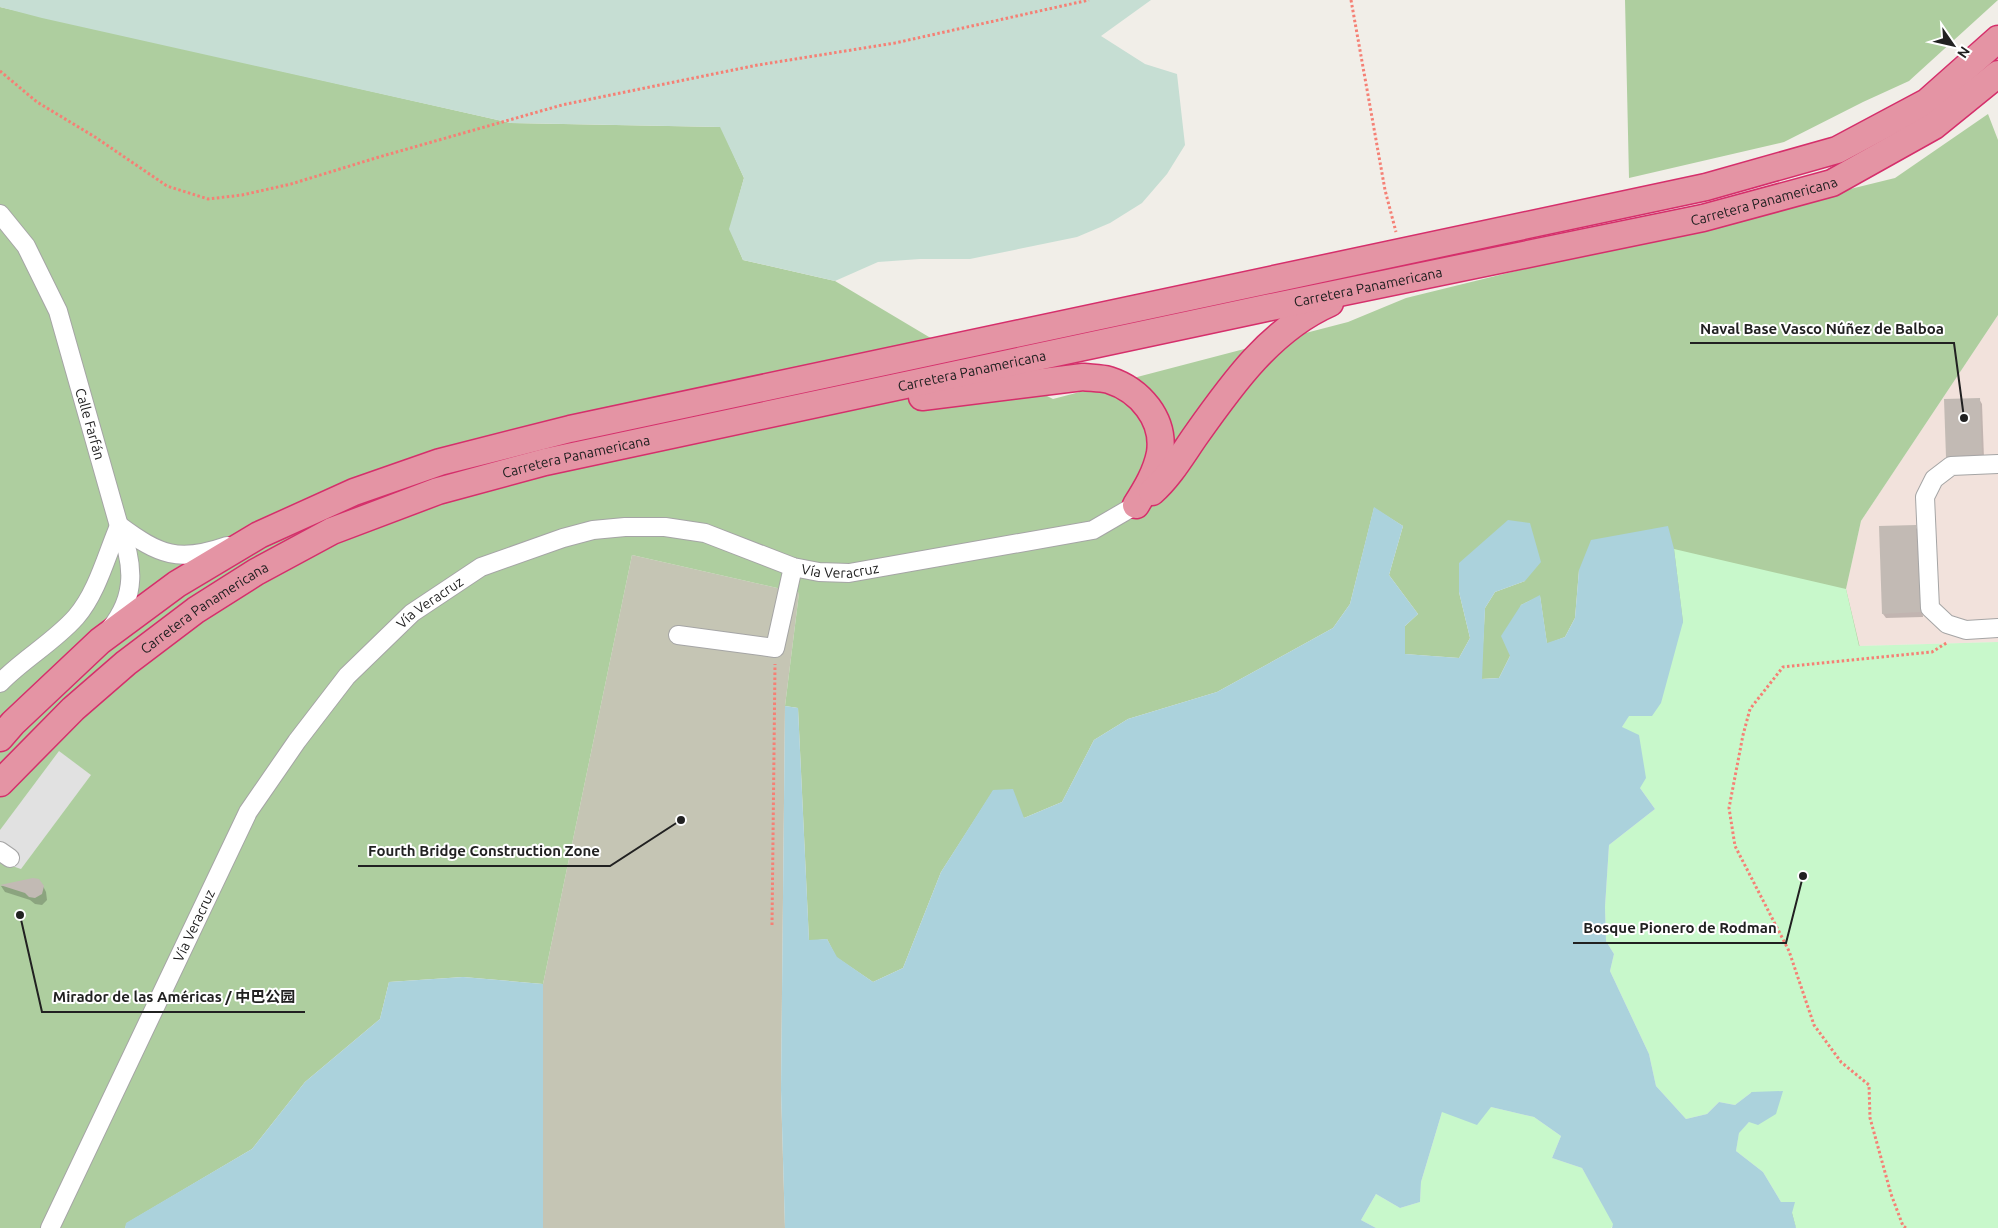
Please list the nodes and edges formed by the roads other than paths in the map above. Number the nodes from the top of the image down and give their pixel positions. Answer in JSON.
{"nodes":[{"id":1,"x":1998,"y":38,"type":"edge"},
{"id":2,"x":1998,"y":74,"type":"edge"},
{"id":3,"x":0,"y":214,"type":"edge"},
{"id":4,"x":1356,"y":291,"type":"junction"},
{"id":5,"x":741,"y":420,"type":"junction"},
{"id":6,"x":1998,"y":464,"type":"edge"},
{"id":7,"x":1136,"y":505,"type":"junction"},
{"id":8,"x":119,"y":526,"type":"junction"},
{"id":9,"x":260,"y":535,"type":"junction"},
{"id":10,"x":793,"y":567,"type":"junction"},
{"id":11,"x":1998,"y":628,"type":"edge"},
{"id":12,"x":678,"y":635,"type":"dead end"},
{"id":13,"x":100,"y":641,"type":"junction"},
{"id":14,"x":0,"y":682,"type":"edge"},
{"id":15,"x":0,"y":738,"type":"edge"},
{"id":16,"x":0,"y":783,"type":"edge"},
{"id":17,"x":50,"y":1228,"type":"edge"}],
"edges":[{"from":1,"to":9,"type":"highway","name":"Carretera Panamericana"},
{"from":2,"to":4,"type":"highway","name":"Carretera Panamericana"},
{"from":3,"to":8,"type":"street","name":"Calle Farfán"},
{"from":4,"to":5,"type":"highway","name":"Carretera Panamericana"},
{"from":4,"to":7,"type":"highway"},
{"from":5,"to":7,"type":"highway"},
{"from":5,"to":16,"type":"highway","name":"Carretera Panamericana"},
{"from":6,"to":11,"type":"street"},
{"from":7,"to":10,"type":"street","name":"Vía Veracruz"},
{"from":8,"to":9,"type":"street"},
{"from":8,"to":13,"type":"street","name":"Calle Farfán"},
{"from":8,"to":14,"type":"street"},
{"from":9,"to":13,"type":"highway","name":"Carretera Panamericana"},
{"from":10,"to":12,"type":"street"},
{"from":10,"to":17,"type":"street","name":"Vía Veracruz"},
{"from":13,"to":15,"type":"highway","name":"Carretera Panamericana"}]}
